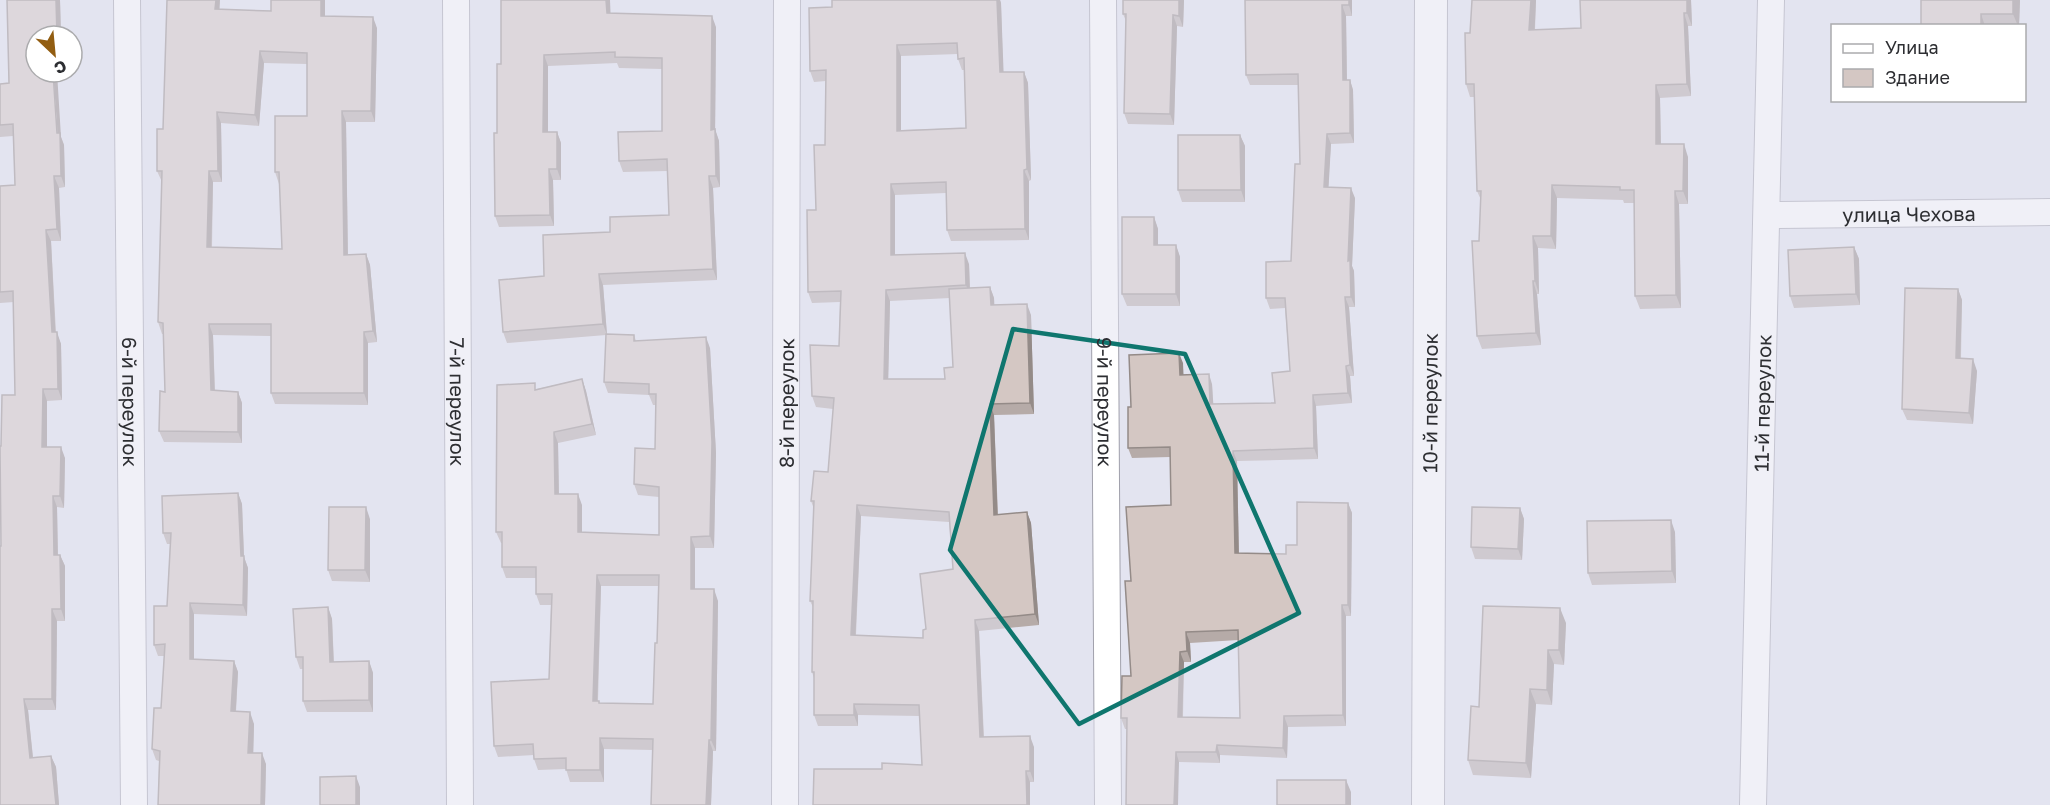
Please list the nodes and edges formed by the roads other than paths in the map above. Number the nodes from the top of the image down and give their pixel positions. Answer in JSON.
{"nodes":[{"id":1,"x":127,"y":0,"type":"edge"},
{"id":2,"x":456,"y":0,"type":"edge"},
{"id":3,"x":787,"y":0,"type":"edge"},
{"id":4,"x":1103,"y":0,"type":"edge"},
{"id":5,"x":1431,"y":0,"type":"edge"},
{"id":6,"x":1771,"y":0,"type":"edge"},
{"id":7,"x":2050,"y":212,"type":"edge"},
{"id":8,"x":1768,"y":215,"type":"junction"},
{"id":9,"x":134,"y":805,"type":"edge"},
{"id":10,"x":460,"y":805,"type":"edge"},
{"id":11,"x":785,"y":805,"type":"edge"},
{"id":12,"x":1108,"y":805,"type":"edge"},
{"id":13,"x":1428,"y":805,"type":"edge"},
{"id":14,"x":1753,"y":805,"type":"edge"}],
"edges":[{"from":1,"to":9,"type":"street","name":"6-й переулок"},
{"from":2,"to":10,"type":"street","name":"7-й переулок"},
{"from":3,"to":11,"type":"street","name":"8-й переулок"},
{"from":4,"to":12,"type":"street","name":"9-й переулок"},
{"from":5,"to":13,"type":"street","name":"10-й переулок"},
{"from":6,"to":8,"type":"street","name":"11-й переулок"},
{"from":7,"to":8,"type":"street","name":"улица Чехова"},
{"from":8,"to":14,"type":"street","name":"11-й переулок"}]}
